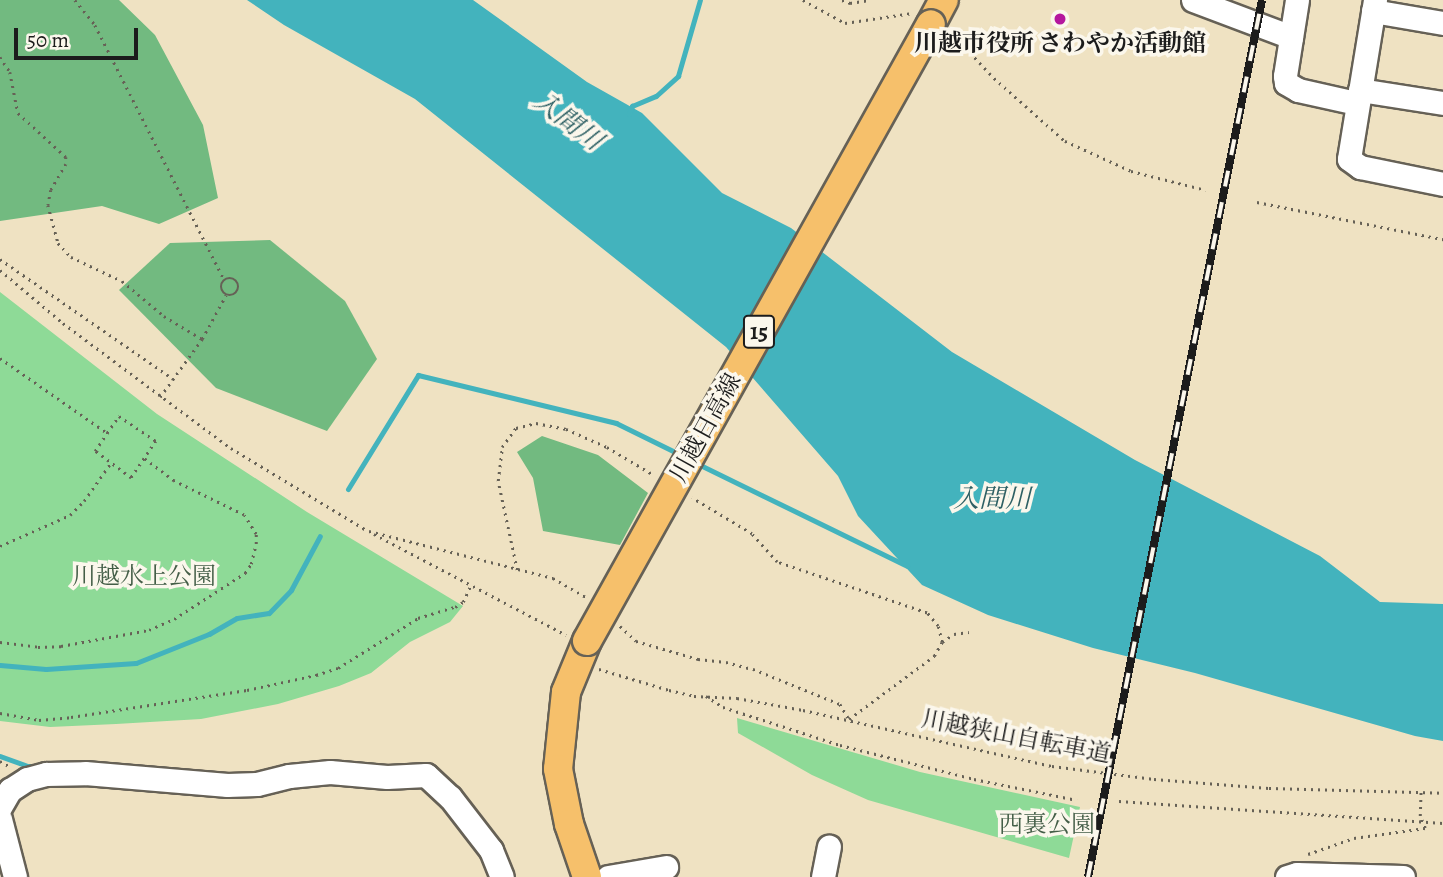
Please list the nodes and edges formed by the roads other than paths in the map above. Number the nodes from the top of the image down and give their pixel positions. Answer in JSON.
{"nodes":[{"id":1,"x":1193,"y":0,"type":"edge"},
{"id":2,"x":1297,"y":0,"type":"edge"},
{"id":3,"x":1374,"y":6,"type":"edge"},
{"id":4,"x":927,"y":12,"type":"edge"},
{"id":5,"x":1442,"y":16,"type":"edge"},
{"id":6,"x":1291,"y":37,"type":"junction"},
{"id":7,"x":1358,"y":96,"type":"junction"},
{"id":8,"x":1443,"y":103,"type":"edge"},
{"id":9,"x":1443,"y":184,"type":"edge"},
{"id":10,"x":0,"y":807,"type":"edge"},
{"id":11,"x":0,"y":819,"type":"edge"},
{"id":12,"x":829,"y":847,"type":"dead end"},
{"id":13,"x":666,"y":866,"type":"dead end"},
{"id":14,"x":15,"y":877,"type":"edge"},
{"id":15,"x":502,"y":877,"type":"edge"},
{"id":16,"x":587,"y":877,"type":"edge"},
{"id":17,"x":608,"y":877,"type":"edge"},
{"id":18,"x":823,"y":877,"type":"edge"},
{"id":19,"x":1287,"y":877,"type":"edge"},
{"id":20,"x":1403,"y":877,"type":"edge"}],
"edges":[{"from":1,"to":6,"type":"street"},
{"from":2,"to":6,"type":"street"},
{"from":3,"to":5,"type":"street"},
{"from":3,"to":7,"type":"street"},
{"from":4,"to":16,"type":"main road","name":"川越日高線","number":"15","bridge":true},
{"from":6,"to":7,"type":"street"},
{"from":7,"to":8,"type":"street"},
{"from":7,"to":9,"type":"street"},
{"from":10,"to":15,"type":"street"},
{"from":11,"to":14,"type":"street"},
{"from":12,"to":18,"type":"street"},
{"from":13,"to":17,"type":"street"},
{"from":19,"to":20,"type":"street"}]}
